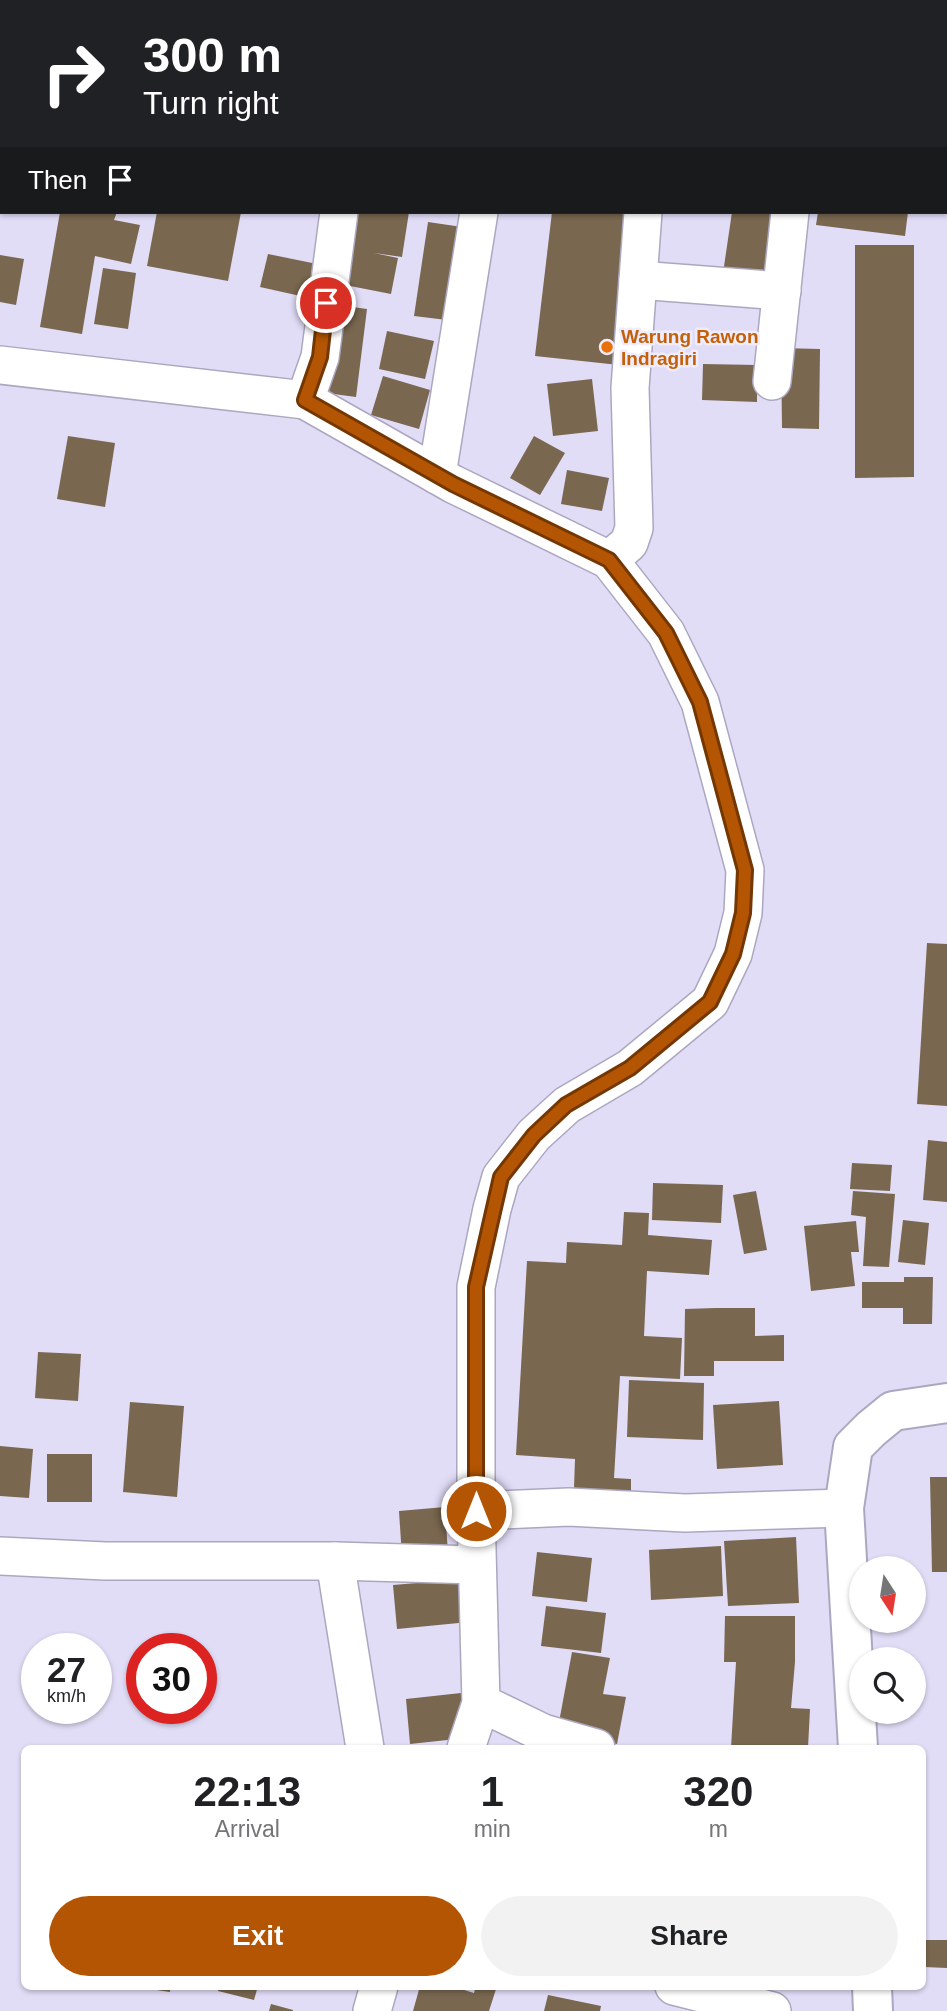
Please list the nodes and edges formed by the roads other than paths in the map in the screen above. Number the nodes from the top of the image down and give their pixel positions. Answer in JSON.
{"nodes":[{"id":1,"x":339,"y":214,"type":"edge"},
{"id":2,"x":480,"y":214,"type":"edge"},
{"id":3,"x":643,"y":214,"type":"edge"},
{"id":4,"x":790,"y":214,"type":"edge"},
{"id":5,"x":638,"y":280,"type":"junction"},
{"id":6,"x":782,"y":290,"type":"junction"},
{"id":7,"x":0,"y":365,"type":"edge"},
{"id":8,"x":772,"y":381,"type":"dead end"},
{"id":9,"x":305,"y":400,"type":"junction"},
{"id":10,"x":437,"y":475,"type":"junction"},
{"id":11,"x":609,"y":560,"type":"junction"},
{"id":12,"x":947,"y":1403,"type":"edge"},
{"id":13,"x":845,"y":1508,"type":"junction"},
{"id":14,"x":476,"y":1511,"type":"junction"},
{"id":15,"x":0,"y":1556,"type":"edge"},
{"id":16,"x":335,"y":1561,"type":"junction"},
{"id":17,"x":476,"y":1565,"type":"junction"},
{"id":18,"x":481,"y":1703,"type":"junction"},
{"id":19,"x":365,"y":1745,"type":"edge"},
{"id":20,"x":467,"y":1745,"type":"edge"},
{"id":21,"x":585,"y":1745,"type":"edge"},
{"id":22,"x":858,"y":1745,"type":"edge"},
{"id":23,"x":378,"y":1990,"type":"edge"},
{"id":24,"x":690,"y":1990,"type":"edge"},
{"id":25,"x":872,"y":1990,"type":"edge"},
{"id":26,"x":372,"y":2011,"type":"edge"},
{"id":27,"x":772,"y":2011,"type":"edge"},
{"id":28,"x":873,"y":2011,"type":"edge"}],
"edges":[{"from":1,"to":9,"type":"street"},
{"from":2,"to":10,"type":"street"},
{"from":3,"to":5,"type":"street"},
{"from":4,"to":6,"type":"street"},
{"from":5,"to":6,"type":"street"},
{"from":5,"to":11,"type":"street"},
{"from":6,"to":8,"type":"street"},
{"from":7,"to":9,"type":"street"},
{"from":9,"to":10,"type":"street"},
{"from":10,"to":11,"type":"street"},
{"from":11,"to":14,"type":"street"},
{"from":12,"to":13,"type":"street"},
{"from":13,"to":14,"type":"street"},
{"from":13,"to":22,"type":"street"},
{"from":14,"to":17,"type":"street"},
{"from":15,"to":16,"type":"street"},
{"from":16,"to":17,"type":"street"},
{"from":16,"to":19,"type":"street"},
{"from":17,"to":18,"type":"street"},
{"from":18,"to":20,"type":"street"},
{"from":18,"to":21,"type":"street"},
{"from":23,"to":26,"type":"street"},
{"from":24,"to":27,"type":"street"},
{"from":25,"to":28,"type":"street"}]}
